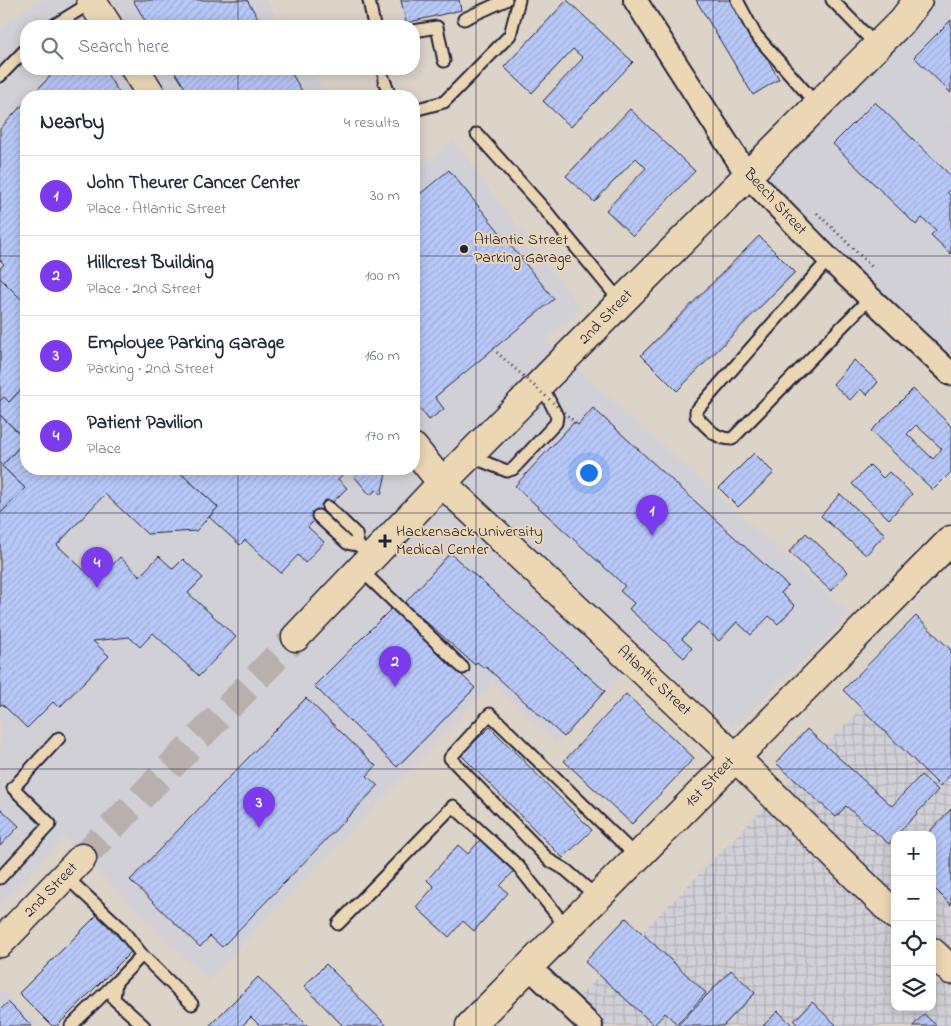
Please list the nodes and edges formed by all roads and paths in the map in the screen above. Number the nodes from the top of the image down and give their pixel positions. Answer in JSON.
{"nodes":[{"id":1,"x":369,"y":0,"type":"edge"},
{"id":2,"x":506,"y":0,"type":"edge"},
{"id":3,"x":519,"y":0,"type":"edge"},
{"id":4,"x":635,"y":0,"type":"edge"},
{"id":5,"x":737,"y":0,"type":"edge"},
{"id":6,"x":832,"y":0,"type":"edge"},
{"id":7,"x":918,"y":0,"type":"edge"},
{"id":8,"x":92,"y":1,"type":"edge"},
{"id":9,"x":464,"y":19,"type":"dead end"},
{"id":10,"x":62,"y":20,"type":"edge"},
{"id":11,"x":104,"y":20,"type":"edge"},
{"id":12,"x":373,"y":20,"type":"edge"},
{"id":13,"x":420,"y":31,"type":"edge"},
{"id":14,"x":877,"y":46,"type":"junction"},
{"id":15,"x":20,"y":56,"type":"edge"},
{"id":16,"x":444,"y":60,"type":"dead end"},
{"id":17,"x":139,"y":75,"type":"edge"},
{"id":18,"x":383,"y":75,"type":"edge"},
{"id":19,"x":0,"y":76,"type":"edge"},
{"id":20,"x":148,"y":90,"type":"edge"},
{"id":21,"x":388,"y":90,"type":"edge"},
{"id":22,"x":817,"y":106,"type":"junction"},
{"id":23,"x":420,"y":108,"type":"edge"},
{"id":24,"x":476,"y":134,"type":"dead end"},
{"id":25,"x":748,"y":176,"type":"junction"},
{"id":26,"x":811,"y":207,"type":"dead end"},
{"id":27,"x":829,"y":259,"type":"junction"},
{"id":28,"x":874,"y":269,"type":"dead end"},
{"id":29,"x":870,"y":298,"type":"junction"},
{"id":30,"x":621,"y":302,"type":"junction"},
{"id":31,"x":493,"y":349,"type":"dead end"},
{"id":32,"x":951,"y":374,"type":"edge"},
{"id":33,"x":541,"y":384,"type":"junction"},
{"id":34,"x":578,"y":425,"type":"dead end"},
{"id":35,"x":420,"y":456,"type":"edge"},
{"id":36,"x":469,"y":456,"type":"junction"},
{"id":37,"x":442,"y":483,"type":"junction"},
{"id":38,"x":328,"y":507,"type":"dead end"},
{"id":39,"x":318,"y":516,"type":"dead end"},
{"id":40,"x":951,"y":540,"type":"edge"},
{"id":41,"x":364,"y":558,"type":"junction"},
{"id":42,"x":296,"y":637,"type":"tunnel mouth"},
{"id":43,"x":463,"y":668,"type":"dead end"},
{"id":44,"x":59,"y":738,"type":"dead end"},
{"id":45,"x":735,"y":757,"type":"junction"},
{"id":46,"x":637,"y":856,"type":"junction"},
{"id":47,"x":73,"y":867,"type":"joint"},
{"id":48,"x":0,"y":878,"type":"edge"},
{"id":49,"x":597,"y":898,"type":"junction"},
{"id":50,"x":891,"y":911,"type":"edge"},
{"id":51,"x":338,"y":924,"type":"dead end"},
{"id":52,"x":567,"y":928,"type":"junction"},
{"id":53,"x":0,"y":942,"type":"edge"},
{"id":54,"x":142,"y":955,"type":"junction"},
{"id":55,"x":936,"y":956,"type":"edge"},
{"id":56,"x":528,"y":967,"type":"junction"},
{"id":57,"x":951,"y":970,"type":"edge"},
{"id":58,"x":116,"y":982,"type":"junction"},
{"id":59,"x":192,"y":1004,"type":"dead end"},
{"id":60,"x":71,"y":1026,"type":"edge"},
{"id":61,"x":144,"y":1026,"type":"edge"},
{"id":62,"x":470,"y":1026,"type":"edge"},
{"id":63,"x":591,"y":1026,"type":"edge"}],
"edges":[{"from":1,"to":12,"type":"lane"},
{"from":2,"to":9,"type":"lane"},
{"from":3,"to":23,"type":"lane"},
{"from":4,"to":25,"type":"street","name":"Beech Street"},
{"from":5,"to":22,"type":"lane"},
{"from":6,"to":14,"type":"lane"},
{"from":7,"to":14,"type":"street","name":"2nd Street"},
{"from":8,"to":10,"type":"lane"},
{"from":8,"to":11,"type":"street"},
{"from":13,"to":16,"type":"lane"},
{"from":14,"to":22,"type":"street","name":"2nd Street"},
{"from":15,"to":19,"type":"lane"},
{"from":17,"to":20,"type":"street"},
{"from":18,"to":21,"type":"lane"},
{"from":22,"to":25,"type":"street","name":"2nd Street"},
{"from":24,"to":30,"type":"lane"},
{"from":25,"to":27,"type":"street","name":"Beech Street"},
{"from":25,"to":30,"type":"street","name":"2nd Street"},
{"from":26,"to":28,"type":"path"},
{"from":27,"to":29,"type":"street","name":"Beech Street"},
{"from":27,"to":29,"type":"lane"},
{"from":29,"to":32,"type":"street","name":"Beech Street"},
{"from":30,"to":33,"type":"street","name":"2nd Street"},
{"from":31,"to":34,"type":"path","bridge":true},
{"from":33,"to":36,"type":"street","name":"2nd Street"},
{"from":33,"to":36,"type":"lane"},
{"from":35,"to":37,"type":"street","name":"Atlantic Street"},
{"from":36,"to":37,"type":"street","name":"2nd Street"},
{"from":37,"to":41,"type":"street","name":"2nd Street"},
{"from":37,"to":45,"type":"street","name":"Atlantic Street"},
{"from":38,"to":41,"type":"lane"},
{"from":39,"to":41,"type":"lane"},
{"from":40,"to":45,"type":"street","name":"1st Street"},
{"from":41,"to":42,"type":"street","name":"2nd Street"},
{"from":41,"to":43,"type":"lane"},
{"from":44,"to":48,"type":"lane"},
{"from":45,"to":46,"type":"street","name":"1st Street"},
{"from":45,"to":50,"type":"street","name":"Atlantic Street"},
{"from":46,"to":49,"type":"street","name":"1st Street"},
{"from":46,"to":49,"type":"lane"},
{"from":47,"to":53,"type":"street","name":"2nd Street"},
{"from":47,"to":54,"type":"lane"},
{"from":49,"to":52,"type":"street","name":"1st Street"},
{"from":51,"to":52,"type":"lane"},
{"from":52,"to":56,"type":"street","name":"1st Street"},
{"from":54,"to":58,"type":"lane"},
{"from":54,"to":59,"type":"lane"},
{"from":55,"to":57,"type":"street"},
{"from":56,"to":62,"type":"street","name":"1st Street"},
{"from":56,"to":63,"type":"street"},
{"from":58,"to":60,"type":"lane"},
{"from":58,"to":61,"type":"lane"}]}
